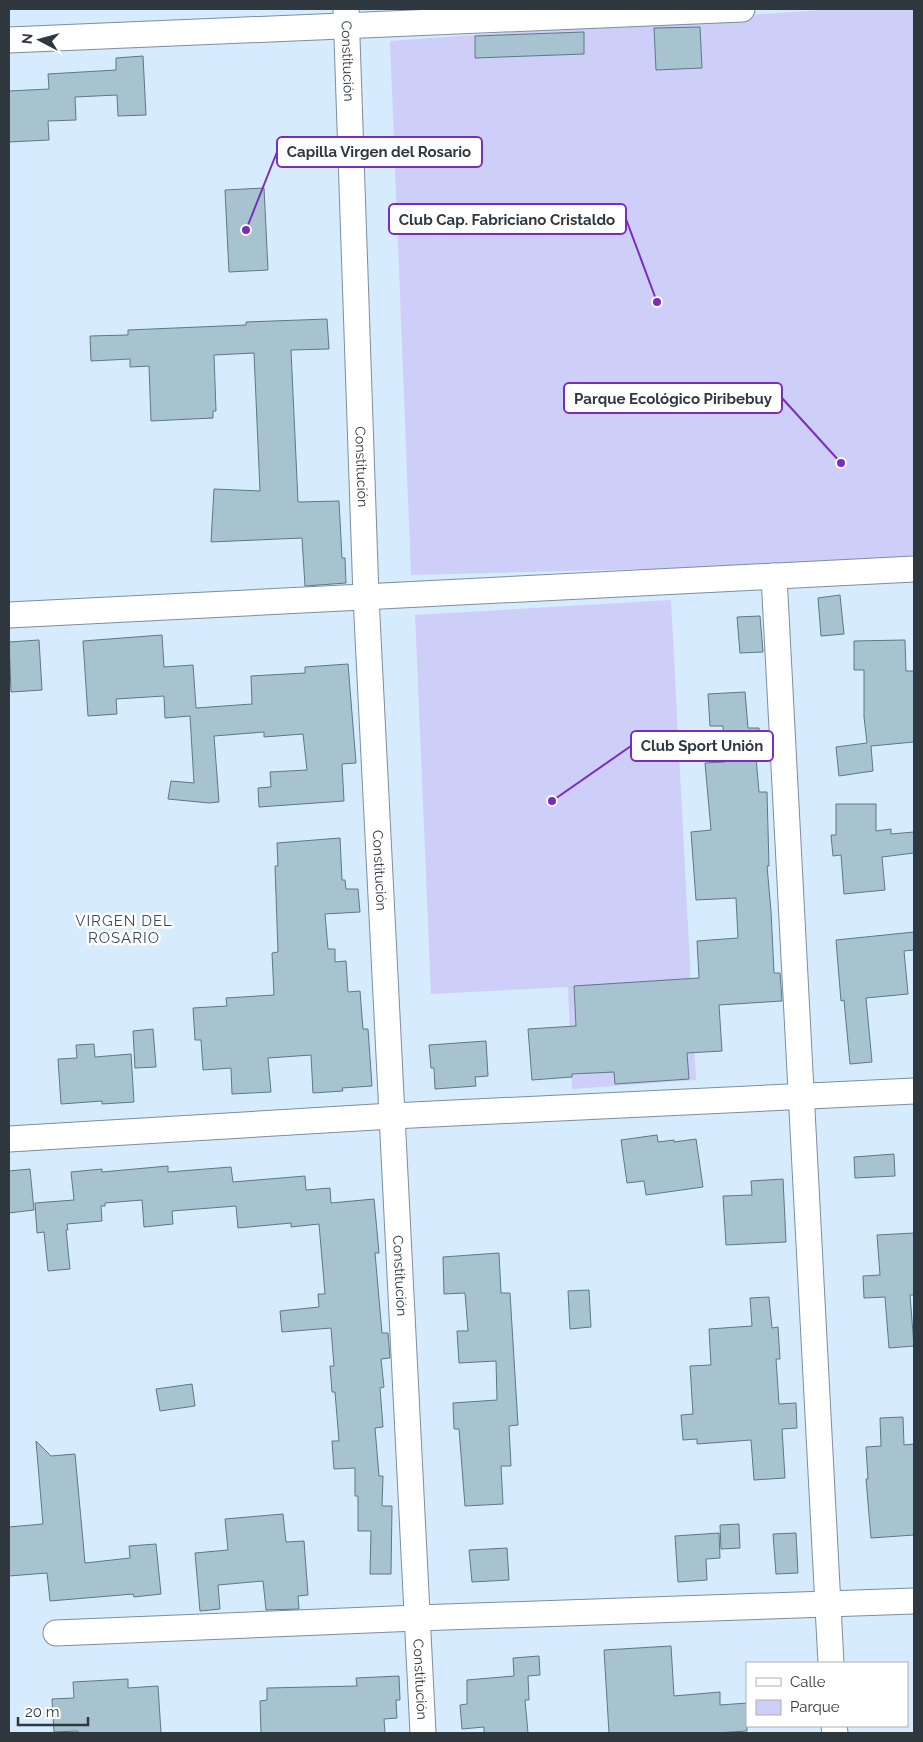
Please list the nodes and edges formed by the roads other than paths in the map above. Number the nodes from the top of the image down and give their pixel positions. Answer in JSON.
{"nodes":[{"id":1,"x":742,"y":9,"type":"edge"},
{"id":2,"x":346,"y":17,"type":"edge"},
{"id":3,"x":9,"y":40,"type":"edge"},
{"id":4,"x":914,"y":569,"type":"edge"},
{"id":5,"x":774,"y":576,"type":"junction"},
{"id":6,"x":366,"y":597,"type":"junction"},
{"id":7,"x":9,"y":615,"type":"edge"},
{"id":8,"x":914,"y":1091,"type":"edge"},
{"id":9,"x":802,"y":1096,"type":"junction"},
{"id":10,"x":392,"y":1116,"type":"junction"},
{"id":11,"x":9,"y":1139,"type":"edge"},
{"id":12,"x":914,"y":1601,"type":"edge"},
{"id":13,"x":828,"y":1604,"type":"junction"},
{"id":14,"x":417,"y":1618,"type":"junction"},
{"id":15,"x":56,"y":1633,"type":"dead end"},
{"id":16,"x":831,"y":1662,"type":"edge"},
{"id":17,"x":423,"y":1733,"type":"edge"}],
"edges":[{"from":1,"to":2,"type":"street"},
{"from":2,"to":3,"type":"street"},
{"from":2,"to":6,"type":"street","name":"Constitución"},
{"from":4,"to":5,"type":"street"},
{"from":5,"to":6,"type":"street"},
{"from":5,"to":9,"type":"street"},
{"from":6,"to":7,"type":"street"},
{"from":6,"to":10,"type":"street","name":"Constitución"},
{"from":8,"to":9,"type":"street"},
{"from":9,"to":10,"type":"street"},
{"from":9,"to":13,"type":"street"},
{"from":10,"to":11,"type":"street"},
{"from":10,"to":14,"type":"street","name":"Constitución"},
{"from":12,"to":13,"type":"street"},
{"from":13,"to":14,"type":"street"},
{"from":13,"to":16,"type":"street"},
{"from":14,"to":15,"type":"street"},
{"from":14,"to":17,"type":"street","name":"Constitución"}]}
